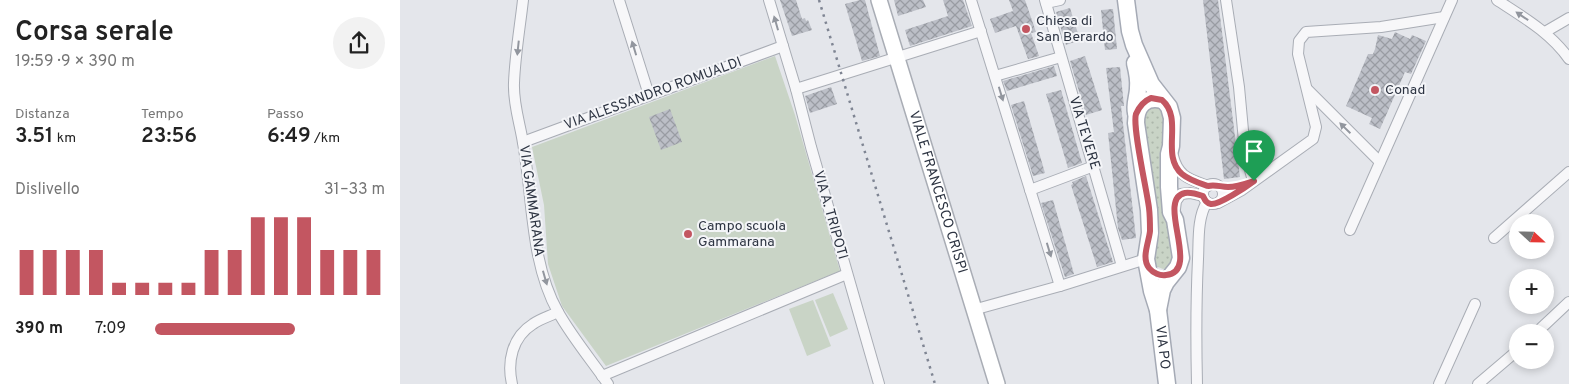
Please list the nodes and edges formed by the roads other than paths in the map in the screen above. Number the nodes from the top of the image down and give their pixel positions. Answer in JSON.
{"nodes":[{"id":1,"x":523,"y":0,"type":"edge"},
{"id":2,"x":619,"y":0,"type":"edge"},
{"id":3,"x":769,"y":0,"type":"edge"},
{"id":4,"x":879,"y":0,"type":"edge"},
{"id":5,"x":971,"y":0,"type":"edge"},
{"id":6,"x":1060,"y":0,"type":"edge"},
{"id":7,"x":1126,"y":0,"type":"edge"},
{"id":8,"x":1226,"y":0,"type":"edge"},
{"id":9,"x":1452,"y":0,"type":"edge"},
{"id":10,"x":1497,"y":0,"type":"edge"},
{"id":11,"x":1045,"y":2,"type":"edge"},
{"id":12,"x":1444,"y":17,"type":"junction"},
{"id":13,"x":1569,"y":18,"type":"edge"},
{"id":14,"x":981,"y":31,"type":"junction"},
{"id":15,"x":1545,"y":32,"type":"junction"},
{"id":16,"x":1134,"y":45,"type":"junction"},
{"id":17,"x":783,"y":46,"type":"junction"},
{"id":18,"x":1061,"y":56,"type":"junction"},
{"id":19,"x":898,"y":58,"type":"junction"},
{"id":20,"x":1569,"y":59,"type":"edge"},
{"id":21,"x":995,"y":76,"type":"junction"},
{"id":22,"x":1306,"y":88,"type":"junction"},
{"id":23,"x":796,"y":89,"type":"junction"},
{"id":24,"x":649,"y":95,"type":"junction"},
{"id":25,"x":1162,"y":100,"type":"junction"},
{"id":26,"x":1136,"y":115,"type":"junction"},
{"id":27,"x":523,"y":142,"type":"junction"},
{"id":28,"x":1171,"y":146,"type":"junction"},
{"id":29,"x":1380,"y":162,"type":"junction"},
{"id":30,"x":1094,"y":166,"type":"junction"},
{"id":31,"x":1569,"y":172,"type":"edge"},
{"id":32,"x":1254,"y":181,"type":"junction"},
{"id":33,"x":1030,"y":190,"type":"junction"},
{"id":34,"x":1211,"y":195,"type":"junction"},
{"id":35,"x":1174,"y":220,"type":"junction"},
{"id":36,"x":1350,"y":230,"type":"dead end"},
{"id":37,"x":1494,"y":238,"type":"dead end"},
{"id":38,"x":1147,"y":263,"type":"junction"},
{"id":39,"x":1122,"y":266,"type":"junction"},
{"id":40,"x":847,"y":274,"type":"junction"},
{"id":41,"x":1172,"y":274,"type":"junction"},
{"id":42,"x":1060,"y":286,"type":"junction"},
{"id":43,"x":1569,"y":302,"type":"edge"},
{"id":44,"x":1475,"y":304,"type":"dead end"},
{"id":45,"x":973,"y":310,"type":"junction"},
{"id":46,"x":1158,"y":310,"type":"junction"},
{"id":47,"x":558,"y":312,"type":"junction"},
{"id":48,"x":1545,"y":324,"type":"edge"},
{"id":49,"x":1509,"y":358,"type":"edge"},
{"id":50,"x":605,"y":380,"type":"edge"},
{"id":51,"x":512,"y":384,"type":"edge"},
{"id":52,"x":879,"y":384,"type":"edge"},
{"id":53,"x":997,"y":384,"type":"edge"},
{"id":54,"x":1166,"y":384,"type":"edge"},
{"id":55,"x":1197,"y":384,"type":"edge"},
{"id":56,"x":1439,"y":384,"type":"edge"},
{"id":57,"x":1478,"y":384,"type":"edge"}],
"edges":[{"from":1,"to":27,"type":"street","name":"VIA GAMMARANA","one_way":true},
{"from":24,"to":2,"type":"street","one_way":true},
{"from":17,"to":3,"type":"street","name":"VIA A. TRIPOTI","one_way":true},
{"from":4,"to":19,"type":"street","name":"VIALE FRANCESCO CRISPI"},
{"from":5,"to":14,"type":"street"},
{"from":6,"to":11,"type":"street"},
{"from":7,"to":16,"type":"main road"},
{"from":8,"to":32,"type":"street"},
{"from":9,"to":12,"type":"street"},
{"from":15,"to":10,"type":"street","one_way":true},
{"from":11,"to":18,"type":"street","name":"VIA TEVERE"},
{"from":12,"to":22,"type":"street"},
{"from":12,"to":29,"type":"street"},
{"from":13,"to":15,"type":"street"},
{"from":14,"to":19,"type":"street"},
{"from":14,"to":21,"type":"street"},
{"from":15,"to":20,"type":"street"},
{"from":16,"to":25,"type":"main road"},
{"from":16,"to":26,"type":"main road"},
{"from":17,"to":23,"type":"street","name":"VIA A. TRIPOTI"},
{"from":17,"to":24,"type":"street","name":"VIA ALESSANDRO ROMUALDI"},
{"from":18,"to":21,"type":"street"},
{"from":18,"to":30,"type":"street","name":"VIA TEVERE"},
{"from":19,"to":23,"type":"street"},
{"from":19,"to":45,"type":"street","name":"VIALE FRANCESCO CRISPI"},
{"from":21,"to":33,"type":"street","one_way":true},
{"from":29,"to":22,"type":"street","one_way":true},
{"from":22,"to":32,"type":"street"},
{"from":23,"to":40,"type":"street","name":"VIA A. TRIPOTI"},
{"from":24,"to":27,"type":"street","name":"VIA ALESSANDRO ROMUALDI"},
{"from":25,"to":26,"type":"main road"},
{"from":25,"to":28,"type":"main road","name":"VIA PO"},
{"from":26,"to":38,"type":"main road","name":"VIA PO"},
{"from":27,"to":47,"type":"street","name":"VIA GAMMARANA","one_way":true},
{"from":28,"to":34,"type":"street"},
{"from":28,"to":35,"type":"main road","name":"VIA PO"},
{"from":29,"to":36,"type":"street"},
{"from":30,"to":33,"type":"street"},
{"from":30,"to":39,"type":"street","name":"VIA TEVERE"},
{"from":31,"to":37,"type":"street"},
{"from":32,"to":34,"type":"street"},
{"from":32,"to":34,"type":"street"},
{"from":33,"to":42,"type":"street","one_way":true},
{"from":34,"to":35,"type":"street"},
{"from":34,"to":55,"type":"street"},
{"from":35,"to":41,"type":"main road","name":"VIA PO"},
{"from":38,"to":39,"type":"street"},
{"from":38,"to":41,"type":"main road"},
{"from":38,"to":46,"type":"main road","name":"VIA PO"},
{"from":39,"to":42,"type":"street"},
{"from":40,"to":50,"type":"street"},
{"from":40,"to":52,"type":"street","name":"VIA A. TRIPOTI"},
{"from":41,"to":46,"type":"main road","name":"VIA PO"},
{"from":42,"to":45,"type":"street"},
{"from":43,"to":48,"type":"street"},
{"from":44,"to":56,"type":"street"},
{"from":45,"to":53,"type":"street","name":"VIALE FRANCESCO CRISPI"},
{"from":46,"to":54,"type":"main road","name":"VIA PO"},
{"from":47,"to":50,"type":"street","name":"VIA GAMMARANA"},
{"from":47,"to":51,"type":"street"},
{"from":49,"to":57,"type":"street"}]}
